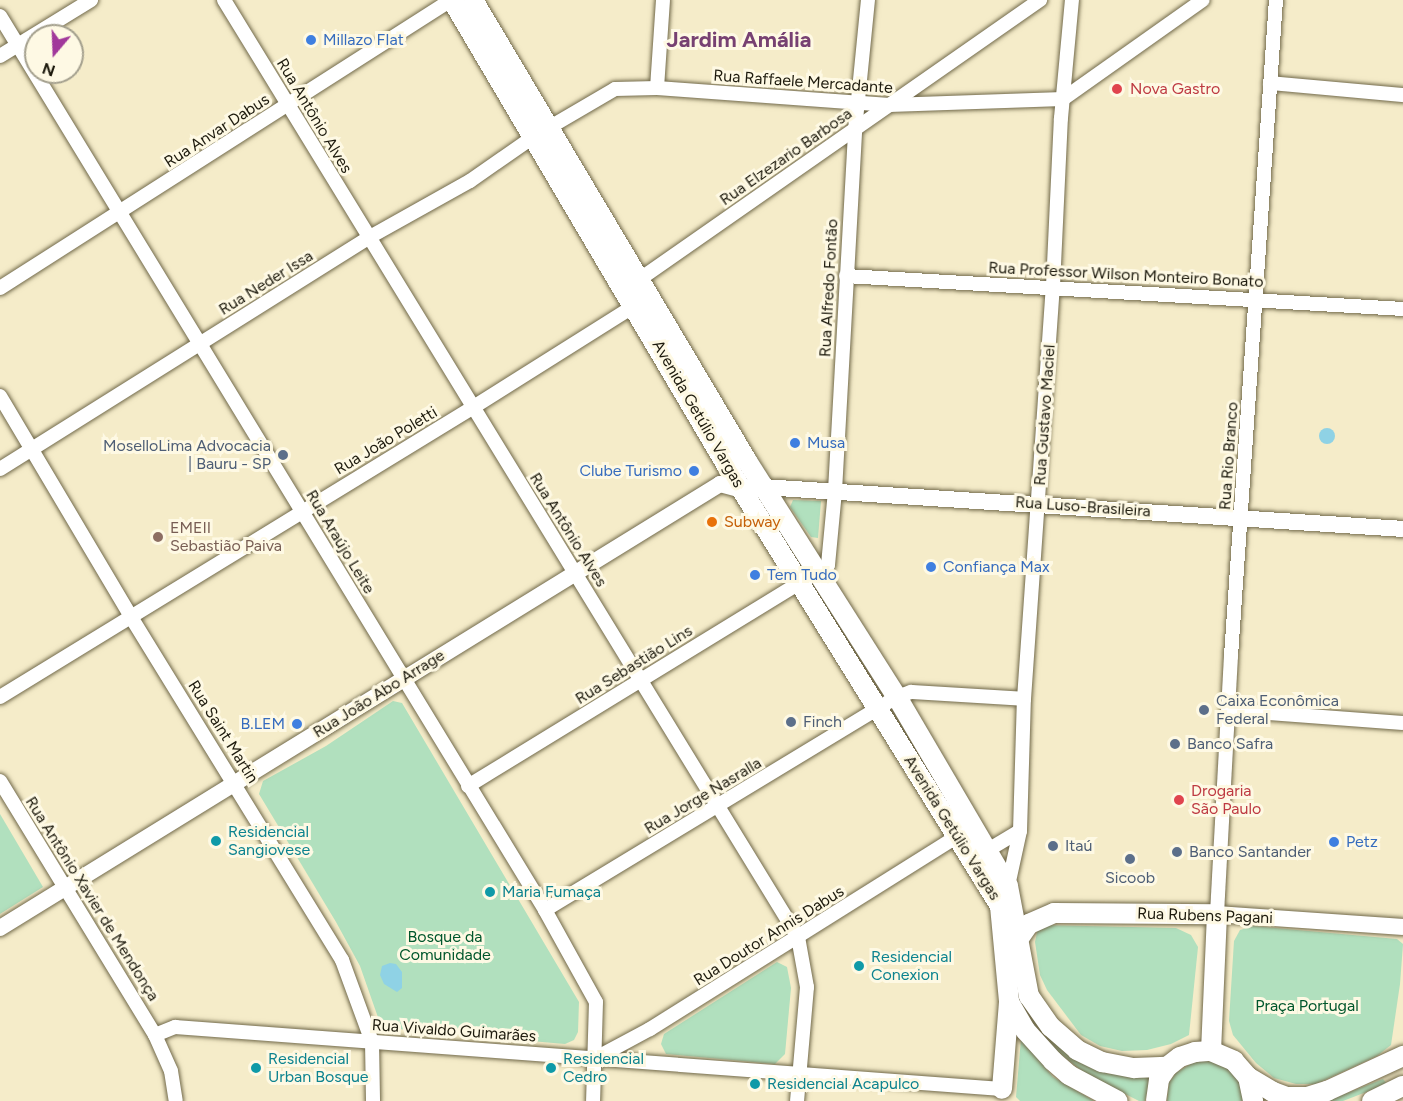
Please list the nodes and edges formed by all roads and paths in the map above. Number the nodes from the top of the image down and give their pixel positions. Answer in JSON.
{"nodes":[{"id":1,"x":91,"y":0,"type":"edge"},
{"id":2,"x":224,"y":0,"type":"edge"},
{"id":3,"x":451,"y":0,"type":"edge"},
{"id":4,"x":473,"y":0,"type":"edge"},
{"id":5,"x":868,"y":0,"type":"edge"},
{"id":6,"x":1040,"y":0,"type":"edge"},
{"id":7,"x":1072,"y":0,"type":"edge"},
{"id":8,"x":1203,"y":0,"type":"edge"},
{"id":9,"x":1276,"y":0,"type":"edge"},
{"id":10,"x":662,"y":1,"type":"edge"},
{"id":11,"x":0,"y":16,"type":"edge"},
{"id":12,"x":18,"y":45,"type":"junction"},
{"id":13,"x":0,"y":56,"type":"edge"},
{"id":14,"x":1270,"y":83,"type":"junction"},
{"id":15,"x":657,"y":88,"type":"junction"},
{"id":16,"x":1403,"y":95,"type":"edge"},
{"id":17,"x":1063,"y":99,"type":"junction"},
{"id":18,"x":859,"y":103,"type":"junction"},
{"id":19,"x":888,"y":105,"type":"junction"},
{"id":20,"x":287,"y":106,"type":"junction"},
{"id":21,"x":855,"y":130,"type":"junction"},
{"id":22,"x":542,"y":132,"type":"junction"},
{"id":23,"x":119,"y":214,"type":"junction"},
{"id":24,"x":368,"y":238,"type":"junction"},
{"id":25,"x":846,"y":276,"type":"junction"},
{"id":26,"x":640,"y":279,"type":"junction"},
{"id":27,"x":1053,"y":286,"type":"junction"},
{"id":28,"x":0,"y":288,"type":"edge"},
{"id":29,"x":1257,"y":299,"type":"junction"},
{"id":30,"x":634,"y":306,"type":"junction"},
{"id":31,"x":1403,"y":309,"type":"edge"},
{"id":32,"x":198,"y":344,"type":"junction"},
{"id":33,"x":0,"y":396,"type":"edge"},
{"id":34,"x":472,"y":408,"type":"junction"},
{"id":35,"x":32,"y":449,"type":"junction"},
{"id":36,"x":747,"y":461,"type":"junction"},
{"id":37,"x":0,"y":469,"type":"edge"},
{"id":38,"x":725,"y":478,"type":"junction"},
{"id":39,"x":763,"y":487,"type":"junction"},
{"id":40,"x":742,"y":490,"type":"junction"},
{"id":41,"x":835,"y":491,"type":"junction"},
{"id":42,"x":1039,"y":504,"type":"junction"},
{"id":43,"x":303,"y":512,"type":"junction"},
{"id":44,"x":1241,"y":517,"type":"junction"},
{"id":45,"x":1403,"y":529,"type":"edge"},
{"id":46,"x":817,"y":571,"type":"junction"},
{"id":47,"x":576,"y":572,"type":"junction"},
{"id":48,"x":798,"y":582,"type":"junction"},
{"id":49,"x":131,"y":617,"type":"junction"},
{"id":50,"x":403,"y":679,"type":"junction"},
{"id":51,"x":642,"y":680,"type":"junction"},
{"id":52,"x":0,"y":697,"type":"edge"},
{"id":53,"x":897,"y":697,"type":"junction"},
{"id":54,"x":1024,"y":699,"type":"junction"},
{"id":55,"x":878,"y":710,"type":"junction"},
{"id":56,"x":1229,"y":710,"type":"junction"},
{"id":57,"x":1403,"y":723,"type":"edge"},
{"id":58,"x":0,"y":781,"type":"edge"},
{"id":59,"x":235,"y":783,"type":"junction"},
{"id":60,"x":468,"y":786,"type":"junction"},
{"id":61,"x":719,"y":806,"type":"junction"},
{"id":62,"x":1020,"y":831,"type":"junction"},
{"id":63,"x":956,"y":837,"type":"junction"},
{"id":64,"x":988,"y":850,"type":"junction"},
{"id":65,"x":1008,"y":886,"type":"junction"},
{"id":66,"x":65,"y":888,"type":"junction"},
{"id":67,"x":1000,"y":906,"type":"junction"},
{"id":68,"x":545,"y":910,"type":"junction"},
{"id":69,"x":1217,"y":914,"type":"junction"},
{"id":70,"x":1403,"y":927,"type":"edge"},
{"id":71,"x":0,"y":928,"type":"edge"},
{"id":72,"x":798,"y":937,"type":"junction"},
{"id":73,"x":1017,"y":941,"type":"junction"},
{"id":74,"x":1009,"y":1002,"type":"junction"},
{"id":75,"x":155,"y":1035,"type":"junction"},
{"id":76,"x":372,"y":1042,"type":"junction"},
{"id":77,"x":1211,"y":1051,"type":"junction"},
{"id":78,"x":1403,"y":1056,"type":"edge"},
{"id":79,"x":596,"y":1058,"type":"junction"},
{"id":80,"x":1167,"y":1067,"type":"junction"},
{"id":81,"x":799,"y":1075,"type":"junction"},
{"id":82,"x":1248,"y":1077,"type":"junction"},
{"id":83,"x":1403,"y":1086,"type":"edge"},
{"id":84,"x":1002,"y":1095,"type":"edge"},
{"id":85,"x":176,"y":1101,"type":"edge"},
{"id":86,"x":373,"y":1101,"type":"edge"},
{"id":87,"x":593,"y":1101,"type":"edge"},
{"id":88,"x":798,"y":1101,"type":"edge"},
{"id":89,"x":1118,"y":1101,"type":"edge"},
{"id":90,"x":1156,"y":1101,"type":"edge"},
{"id":91,"x":1253,"y":1101,"type":"edge"},
{"id":92,"x":1372,"y":1101,"type":"edge"}],
"edges":[{"from":1,"to":12,"type":"street"},
{"from":2,"to":20,"type":"street","name":"Rua Antônio Alves"},
{"from":3,"to":20,"type":"street","name":"Rua Anvar Dabus"},
{"from":3,"to":22,"type":"main road","name":"Avenida Getúlio Vargas"},
{"from":4,"to":22,"type":"main road","name":"Avenida Getúlio Vargas"},
{"from":5,"to":18,"type":"street","name":"Rua Alfredo Fontão"},
{"from":6,"to":19,"type":"street","name":"Rua Elzezario Barbosa"},
{"from":7,"to":17,"type":"street","name":"Rua Gustavo Maciel"},
{"from":8,"to":17,"type":"street"},
{"from":9,"to":14,"type":"street","name":"Rua Rio Branco"},
{"from":10,"to":15,"type":"street"},
{"from":11,"to":12,"type":"street","name":"Rua Araújo Leite"},
{"from":12,"to":13,"type":"street"},
{"from":12,"to":23,"type":"street","name":"Rua Araújo Leite"},
{"from":14,"to":16,"type":"street"},
{"from":14,"to":29,"type":"street","name":"Rua Rio Branco"},
{"from":15,"to":18,"type":"street","name":"Rua Raffaele Mercadante"},
{"from":15,"to":22,"type":"street","name":"Rua Raffaele Mercadante"},
{"from":17,"to":19,"type":"street","name":"Rua Raffaele Mercadante"},
{"from":17,"to":27,"type":"street","name":"Rua Gustavo Maciel"},
{"from":18,"to":19,"type":"street","name":"Rua Raffaele Mercadante"},
{"from":18,"to":21,"type":"street","name":"Rua Alfredo Fontão"},
{"from":19,"to":21,"type":"street","name":"Rua Elzezario Barbosa"},
{"from":20,"to":23,"type":"street","name":"Rua Anvar Dabus"},
{"from":20,"to":24,"type":"street","name":"Rua Antônio Alves"},
{"from":21,"to":25,"type":"street","name":"Rua Alfredo Fontão"},
{"from":21,"to":26,"type":"street","name":"Rua Elzezario Barbosa"},
{"from":22,"to":24,"type":"street","name":"Rua Neder Issa"},
{"from":22,"to":26,"type":"main road","name":"Avenida Getúlio Vargas"},
{"from":22,"to":30,"type":"main road","name":"Avenida Getúlio Vargas"},
{"from":23,"to":28,"type":"street","name":"Rua Anvar Dabus"},
{"from":23,"to":32,"type":"street","name":"Rua Araújo Leite"},
{"from":24,"to":32,"type":"street","name":"Rua Neder Issa"},
{"from":24,"to":34,"type":"street","name":"Rua Antônio Alves"},
{"from":25,"to":27,"type":"street","name":"Rua Professor Wilson Monteiro Bonato"},
{"from":25,"to":41,"type":"street","name":"Rua Alfredo Fontão"},
{"from":26,"to":36,"type":"main road","name":"Avenida Getúlio Vargas"},
{"from":27,"to":29,"type":"street","name":"Rua Professor Wilson Monteiro Bonato"},
{"from":27,"to":42,"type":"street","name":"Rua Gustavo Maciel"},
{"from":29,"to":31,"type":"street","name":"Rua Professor Wilson Monteiro Bonato"},
{"from":29,"to":44,"type":"street","name":"Rua Rio Branco"},
{"from":30,"to":34,"type":"street","name":"Rua João Poletti"},
{"from":30,"to":38,"type":"main road","name":"Avenida Getúlio Vargas"},
{"from":32,"to":35,"type":"street","name":"Rua Neder Issa"},
{"from":32,"to":43,"type":"street","name":"Rua Araújo Leite"},
{"from":33,"to":35,"type":"street","name":"Rua Saint Martin"},
{"from":34,"to":43,"type":"street","name":"Rua João Poletti"},
{"from":34,"to":47,"type":"street","name":"Rua Antônio Alves"},
{"from":35,"to":37,"type":"street","name":"Rua Neder Issa"},
{"from":35,"to":49,"type":"street","name":"Rua Saint Martin"},
{"from":36,"to":38,"type":"street","name":"Rua João Abo Arrage"},
{"from":36,"to":39,"type":"main road","name":"Avenida Getúlio Vargas"},
{"from":38,"to":40,"type":"main road","name":"Avenida Getúlio Vargas"},
{"from":38,"to":47,"type":"street","name":"Rua João Abo Arrage"},
{"from":39,"to":40,"type":"street"},
{"from":39,"to":41,"type":"street","name":"Rua Luso-Brasileira"},
{"from":39,"to":46,"type":"main road","name":"Avenida Getúlio Vargas"},
{"from":40,"to":48,"type":"main road","name":"Avenida Getúlio Vargas"},
{"from":41,"to":42,"type":"street","name":"Rua Luso-Brasileira"},
{"from":41,"to":46,"type":"street","name":"Rua Alfredo Fontão"},
{"from":42,"to":44,"type":"street","name":"Rua Luso-Brasileira"},
{"from":42,"to":54,"type":"street","name":"Rua Gustavo Maciel"},
{"from":43,"to":49,"type":"street","name":"Rua João Poletti"},
{"from":43,"to":50,"type":"street","name":"Rua Araújo Leite"},
{"from":44,"to":45,"type":"street","name":"Rua Luso-Brasileira"},
{"from":44,"to":56,"type":"street","name":"Rua Rio Branco"},
{"from":46,"to":48,"type":"street","name":"Rua Sebastião Lins"},
{"from":46,"to":53,"type":"main road","name":"Avenida Getúlio Vargas"},
{"from":47,"to":50,"type":"street","name":"Rua João Abo Arrage"},
{"from":47,"to":51,"type":"street","name":"Rua Antônio Alves"},
{"from":48,"to":51,"type":"street","name":"Rua Sebastião Lins"},
{"from":48,"to":55,"type":"main road","name":"Avenida Getúlio Vargas"},
{"from":49,"to":52,"type":"street","name":"Rua João Poletti"},
{"from":49,"to":59,"type":"street","name":"Rua Saint Martin"},
{"from":50,"to":59,"type":"street","name":"Rua João Abo Arrage"},
{"from":50,"to":60,"type":"street","name":"Rua Araújo Leite"},
{"from":51,"to":60,"type":"street","name":"Rua Sebastião Lins"},
{"from":51,"to":61,"type":"street","name":"Rua Antônio Alves"},
{"from":53,"to":54,"type":"street"},
{"from":53,"to":55,"type":"street","name":"Rua Jorge Nasralla"},
{"from":53,"to":64,"type":"main road","name":"Avenida Getúlio Vargas"},
{"from":54,"to":62,"type":"street","name":"Rua Gustavo Maciel"},
{"from":55,"to":61,"type":"street","name":"Rua Jorge Nasralla"},
{"from":55,"to":63,"type":"main road","name":"Avenida Getúlio Vargas"},
{"from":56,"to":57,"type":"street"},
{"from":56,"to":69,"type":"street","name":"Rua Rio Branco"},
{"from":58,"to":66,"type":"street","name":"Rua Antônio Xavier de Mendonça"},
{"from":59,"to":66,"type":"street","name":"Rua João Abo Arrage"},
{"from":59,"to":76,"type":"street","name":"Rua Saint Martin"},
{"from":60,"to":68,"type":"street","name":"Rua Araújo Leite"},
{"from":61,"to":68,"type":"street","name":"Rua Jorge Nasralla"},
{"from":61,"to":72,"type":"street","name":"Rua Antônio Alves"},
{"from":62,"to":64,"type":"street"},
{"from":62,"to":65,"type":"street","name":"Rua Gustavo Maciel"},
{"from":63,"to":67,"type":"main road","name":"Avenida Getúlio Vargas"},
{"from":63,"to":72,"type":"street","name":"Rua Doutor Annis Dabus"},
{"from":64,"to":65,"type":"main road","name":"Avenida Getúlio Vargas"},
{"from":65,"to":67,"type":"main road","name":"Avenida Getúlio Vargas"},
{"from":65,"to":73,"type":"main road"},
{"from":66,"to":71,"type":"street","name":"Rua João Abo Arrage"},
{"from":66,"to":75,"type":"street","name":"Rua Antônio Xavier de Mendonça"},
{"from":67,"to":74,"type":"main road"},
{"from":68,"to":79,"type":"street","name":"Rua Araújo Leite"},
{"from":69,"to":70,"type":"street","name":"Rua Rubens Pagani"},
{"from":69,"to":73,"type":"main road","name":"Rua Rubens Pagani"},
{"from":69,"to":77,"type":"main road"},
{"from":72,"to":79,"type":"street","name":"Rua Doutor Annis Dabus"},
{"from":72,"to":81,"type":"street","name":"Rua Antônio Alves"},
{"from":73,"to":80,"type":"main road"},
{"from":74,"to":84,"type":"main road"},
{"from":74,"to":89,"type":"main road"},
{"from":75,"to":76,"type":"street","name":"Rua Vivaldo Guimarães"},
{"from":75,"to":85,"type":"street","name":"Rua Antônio Xavier de Mendonça"},
{"from":76,"to":79,"type":"street","name":"Rua Vivaldo Guimarães"},
{"from":76,"to":86,"type":"street","name":"Rua Saint Martin"},
{"from":77,"to":80,"type":"main road"},
{"from":77,"to":82,"type":"main road"},
{"from":78,"to":82,"type":"main road"},
{"from":79,"to":81,"type":"street","name":"Rua Vivaldo Guimarães"},
{"from":79,"to":87,"type":"street","name":"Rua Araújo Leite"},
{"from":80,"to":90,"type":"main road"},
{"from":81,"to":84,"type":"street","name":"Rua Vivaldo Guimarães"},
{"from":81,"to":88,"type":"street","name":"Rua Antônio Alves"},
{"from":82,"to":91,"type":"main road"},
{"from":83,"to":92,"type":"main road"}]}
